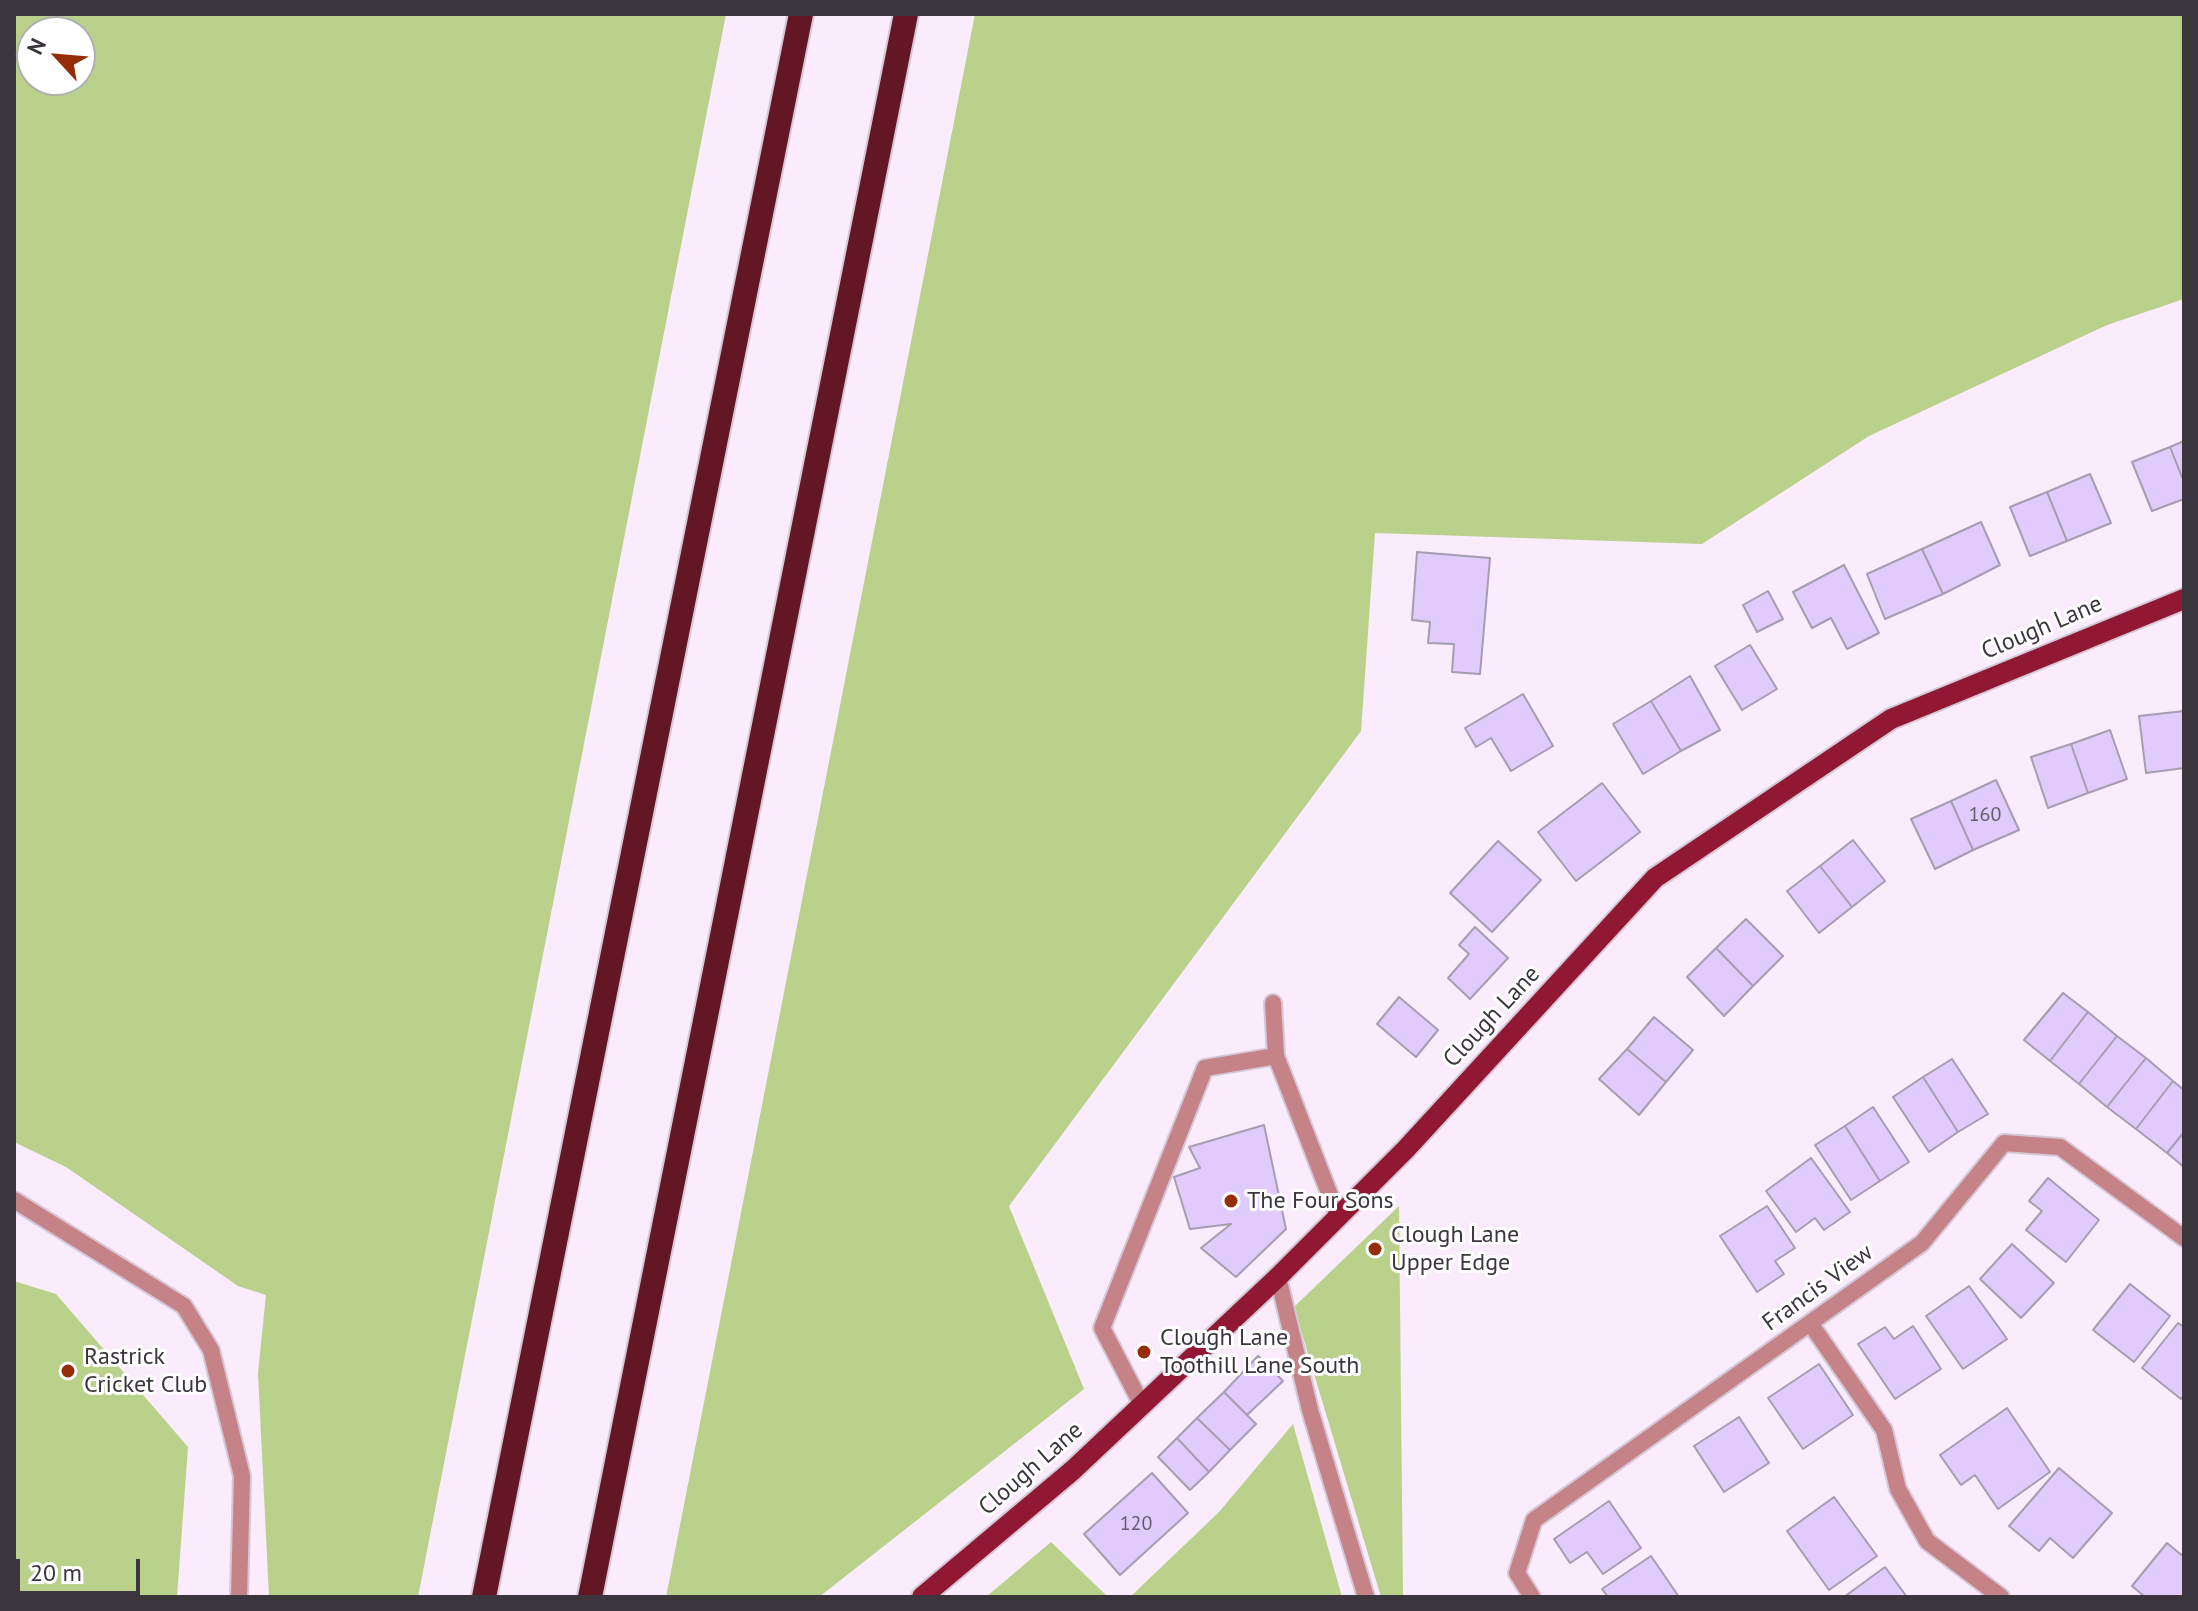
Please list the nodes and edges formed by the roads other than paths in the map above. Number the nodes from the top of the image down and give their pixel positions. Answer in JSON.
{"nodes":[{"id":1,"x":801,"y":14,"type":"edge"},
{"id":2,"x":906,"y":14,"type":"edge"},
{"id":3,"x":2184,"y":599,"type":"edge"},
{"id":4,"x":1273,"y":1003,"type":"dead end"},
{"id":5,"x":1276,"y":1056,"type":"junction"},
{"id":6,"x":14,"y":1200,"type":"edge"},
{"id":7,"x":1338,"y":1216,"type":"junction"},
{"id":8,"x":2184,"y":1238,"type":"edge"},
{"id":9,"x":1278,"y":1277,"type":"junction"},
{"id":10,"x":1810,"y":1323,"type":"junction"},
{"id":11,"x":1142,"y":1405,"type":"junction"},
{"id":12,"x":239,"y":1597,"type":"edge"},
{"id":13,"x":484,"y":1597,"type":"edge"},
{"id":14,"x":590,"y":1597,"type":"edge"},
{"id":15,"x":922,"y":1597,"type":"edge"},
{"id":16,"x":1366,"y":1597,"type":"edge"},
{"id":17,"x":1532,"y":1597,"type":"edge"},
{"id":18,"x":2001,"y":1597,"type":"edge"}],
"edges":[{"from":1,"to":13,"type":"highway"},
{"from":2,"to":14,"type":"highway"},
{"from":3,"to":7,"type":"main road","name":"Clough Lane"},
{"from":4,"to":5,"type":"street"},
{"from":5,"to":7,"type":"street"},
{"from":5,"to":11,"type":"street"},
{"from":6,"to":12,"type":"street"},
{"from":7,"to":9,"type":"main road","name":"Clough Lane"},
{"from":8,"to":10,"type":"street","name":"Francis View"},
{"from":9,"to":11,"type":"main road","name":"Clough Lane"},
{"from":9,"to":16,"type":"street"},
{"from":10,"to":17,"type":"street","name":"Francis View"},
{"from":10,"to":18,"type":"street"},
{"from":11,"to":15,"type":"main road","name":"Clough Lane"}]}
